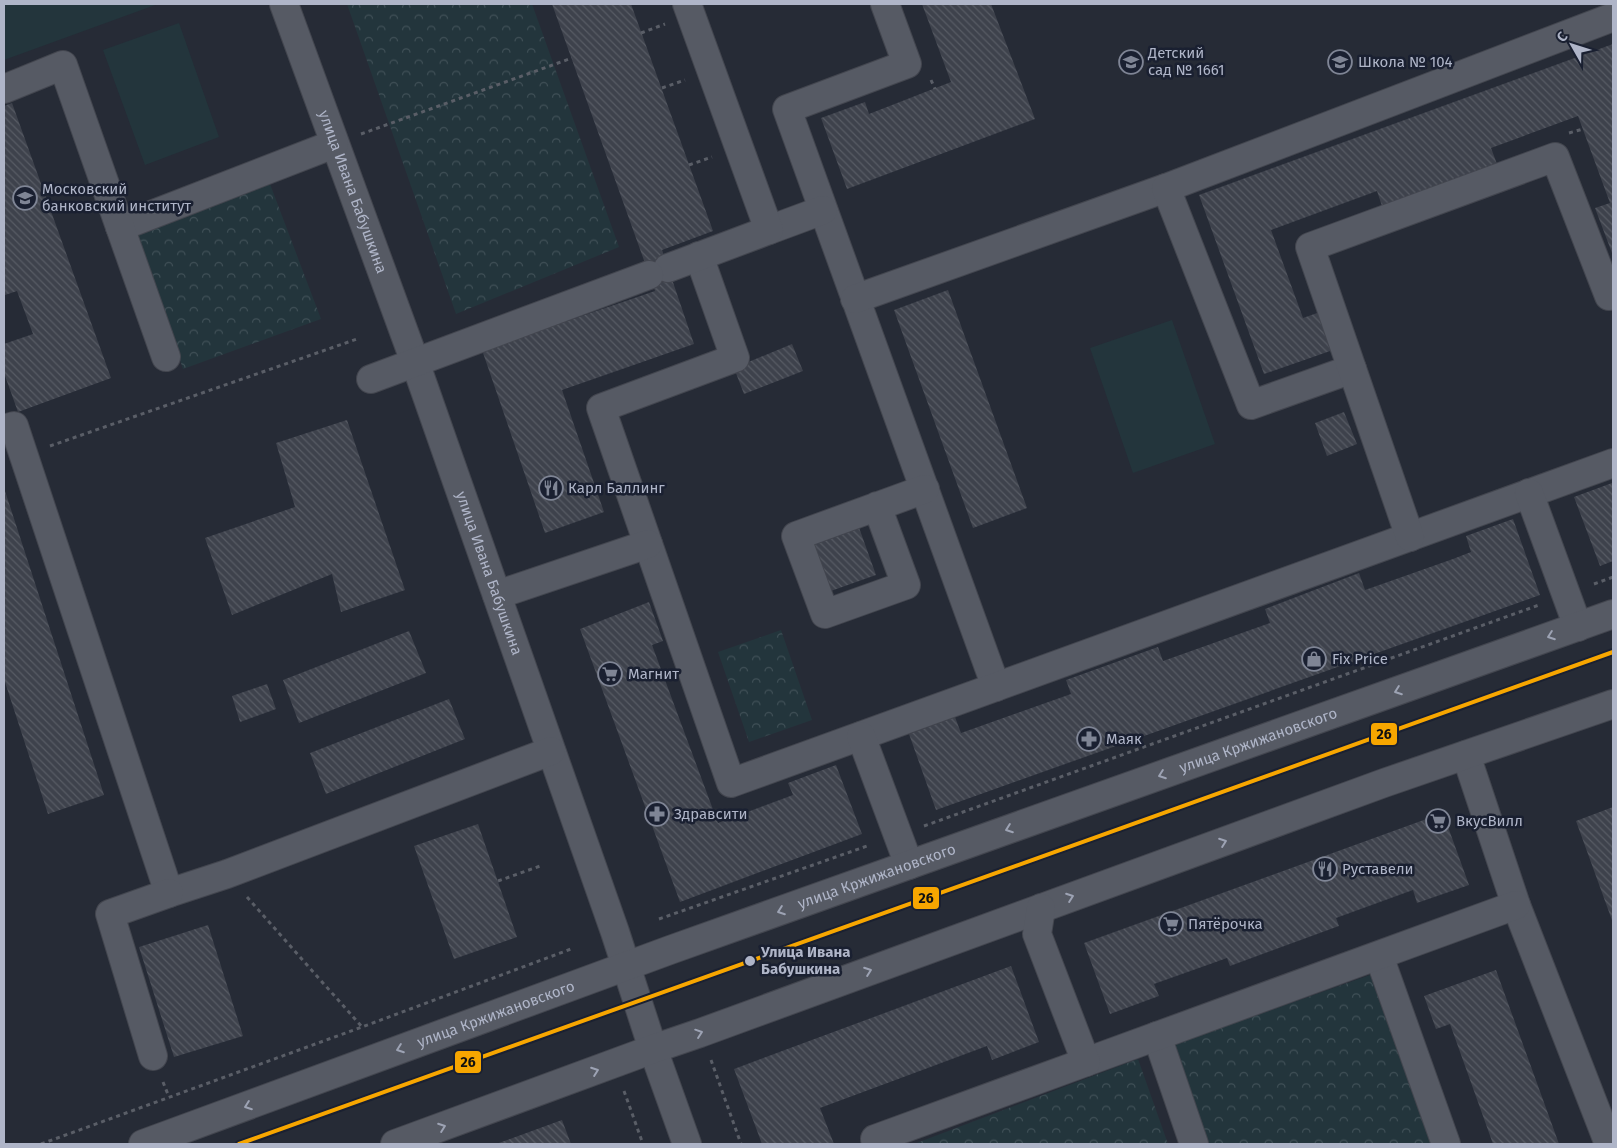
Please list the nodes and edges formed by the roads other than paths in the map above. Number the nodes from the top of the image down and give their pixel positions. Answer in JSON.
{"nodes":[{"id":1,"x":284,"y":4,"type":"edge"},
{"id":2,"x":687,"y":4,"type":"edge"},
{"id":3,"x":885,"y":4,"type":"edge"},
{"id":4,"x":1613,"y":17,"type":"edge"},
{"id":5,"x":4,"y":89,"type":"edge"},
{"id":6,"x":334,"y":144,"type":"junction"},
{"id":7,"x":1166,"y":188,"type":"junction"},
{"id":8,"x":823,"y":210,"type":"junction"},
{"id":9,"x":120,"y":227,"type":"junction"},
{"id":10,"x":769,"y":230,"type":"junction"},
{"id":11,"x":700,"y":256,"type":"junction"},
{"id":12,"x":855,"y":299,"type":"junction"},
{"id":13,"x":1612,"y":299,"type":"edge"},
{"id":14,"x":166,"y":357,"type":"dead end"},
{"id":15,"x":415,"y":362,"type":"junction"},
{"id":16,"x":1352,"y":369,"type":"junction"},
{"id":17,"x":371,"y":379,"type":"dead end"},
{"id":18,"x":4,"y":429,"type":"edge"},
{"id":19,"x":1613,"y":463,"type":"edge"},
{"id":20,"x":924,"y":489,"type":"junction"},
{"id":21,"x":1529,"y":493,"type":"junction"},
{"id":22,"x":877,"y":506,"type":"dead end"},
{"id":23,"x":1410,"y":537,"type":"junction"},
{"id":24,"x":648,"y":544,"type":"junction"},
{"id":25,"x":496,"y":595,"type":"junction"},
{"id":26,"x":1613,"y":614,"type":"edge"},
{"id":27,"x":1578,"y":627,"type":"junction"},
{"id":28,"x":996,"y":687,"type":"junction"},
{"id":29,"x":1613,"y":704,"type":"edge"},
{"id":30,"x":862,"y":736,"type":"junction"},
{"id":31,"x":551,"y":751,"type":"junction"},
{"id":32,"x":1466,"y":755,"type":"junction"},
{"id":33,"x":909,"y":865,"type":"junction"},
{"id":34,"x":169,"y":893,"type":"junction"},
{"id":35,"x":1516,"y":905,"type":"junction"},
{"id":36,"x":1041,"y":908,"type":"junction"},
{"id":37,"x":1379,"y":956,"type":"junction"},
{"id":38,"x":626,"y":966,"type":"junction"},
{"id":39,"x":1157,"y":1036,"type":"junction"},
{"id":40,"x":653,"y":1048,"type":"junction"},
{"id":41,"x":153,"y":1056,"type":"dead end"},
{"id":42,"x":1086,"y":1062,"type":"junction"},
{"id":43,"x":143,"y":1144,"type":"edge"},
{"id":44,"x":395,"y":1144,"type":"edge"},
{"id":45,"x":687,"y":1144,"type":"edge"},
{"id":46,"x":877,"y":1144,"type":"edge"},
{"id":47,"x":1194,"y":1144,"type":"edge"},
{"id":48,"x":1446,"y":1144,"type":"edge"},
{"id":49,"x":1608,"y":1144,"type":"edge"}],
"edges":[{"from":1,"to":6,"type":"street","name":"улица Ивана Бабушкина"},
{"from":2,"to":10,"type":"street"},
{"from":3,"to":8,"type":"street"},
{"from":4,"to":7,"type":"street"},
{"from":5,"to":9,"type":"street"},
{"from":6,"to":9,"type":"street"},
{"from":6,"to":15,"type":"street","name":"улица Ивана Бабушкина"},
{"from":7,"to":12,"type":"street"},
{"from":7,"to":16,"type":"street"},
{"from":8,"to":10,"type":"street"},
{"from":8,"to":12,"type":"street"},
{"from":9,"to":14,"type":"street"},
{"from":10,"to":11,"type":"street"},
{"from":11,"to":15,"type":"street"},
{"from":11,"to":24,"type":"street"},
{"from":12,"to":20,"type":"street"},
{"from":13,"to":16,"type":"street"},
{"from":15,"to":17,"type":"street"},
{"from":15,"to":25,"type":"street","name":"улица Ивана Бабушкина"},
{"from":16,"to":23,"type":"street"},
{"from":18,"to":34,"type":"street"},
{"from":19,"to":21,"type":"street"},
{"from":20,"to":22,"type":"street"},
{"from":20,"to":28,"type":"street"},
{"from":21,"to":23,"type":"street"},
{"from":21,"to":27,"type":"street"},
{"from":23,"to":28,"type":"street"},
{"from":24,"to":25,"type":"street"},
{"from":24,"to":30,"type":"street"},
{"from":25,"to":31,"type":"street","name":"улица Ивана Бабушкина"},
{"from":26,"to":27,"type":"street","name":"улица Кржижановского"},
{"from":27,"to":33,"type":"street","name":"улица Кржижановского","one_way":true},
{"from":28,"to":30,"type":"street"},
{"from":29,"to":32,"type":"street"},
{"from":30,"to":33,"type":"street"},
{"from":31,"to":34,"type":"street"},
{"from":31,"to":38,"type":"street","name":"улица Ивана Бабушкина"},
{"from":32,"to":35,"type":"street"},
{"from":36,"to":32,"type":"street","one_way":true},
{"from":33,"to":38,"type":"street","name":"улица Кржижановского","one_way":true},
{"from":34,"to":41,"type":"street"},
{"from":35,"to":37,"type":"street"},
{"from":35,"to":49,"type":"street"},
{"from":40,"to":36,"type":"street","one_way":true},
{"from":36,"to":42,"type":"street"},
{"from":37,"to":39,"type":"street"},
{"from":37,"to":48,"type":"street"},
{"from":38,"to":40,"type":"street","name":"улица Ивана Бабушкина"},
{"from":38,"to":43,"type":"street","name":"улица Кржижановского","one_way":true},
{"from":39,"to":42,"type":"street"},
{"from":39,"to":47,"type":"street"},
{"from":44,"to":40,"type":"street","one_way":true},
{"from":40,"to":45,"type":"street","name":"улица Ивана Бабушкина"},
{"from":42,"to":46,"type":"street"}]}
